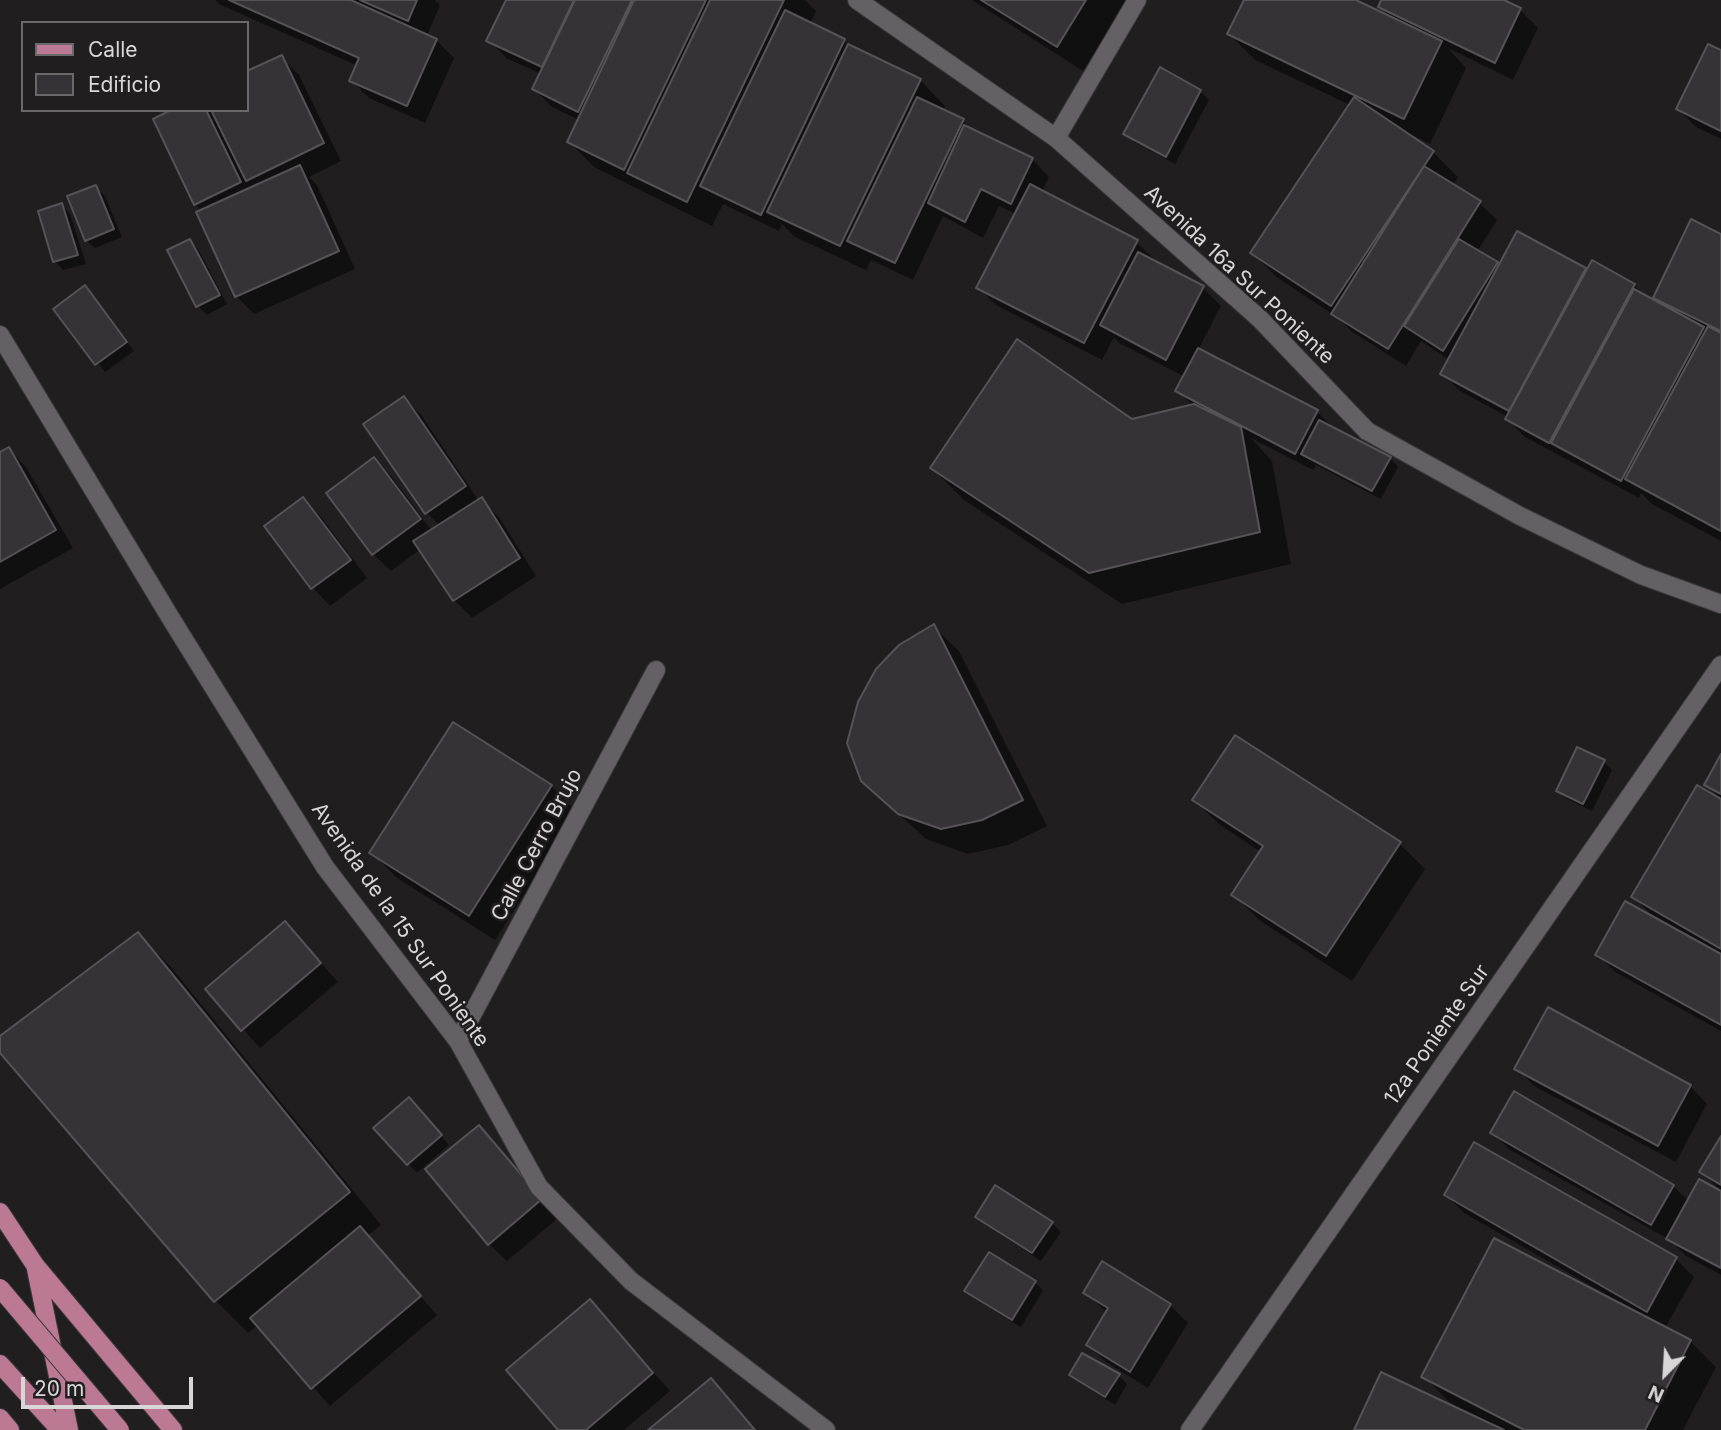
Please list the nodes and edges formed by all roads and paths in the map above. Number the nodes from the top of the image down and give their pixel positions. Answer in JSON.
{"nodes":[{"id":1,"x":857,"y":0,"type":"edge"},
{"id":2,"x":1137,"y":0,"type":"edge"},
{"id":3,"x":1056,"y":138,"type":"junction"},
{"id":4,"x":0,"y":335,"type":"edge"},
{"id":5,"x":1721,"y":604,"type":"edge"},
{"id":6,"x":1721,"y":665,"type":"edge"},
{"id":7,"x":656,"y":670,"type":"dead end"},
{"id":8,"x":458,"y":1041,"type":"junction"},
{"id":9,"x":0,"y":1212,"type":"edge"},
{"id":10,"x":36,"y":1265,"type":"junction"},
{"id":11,"x":0,"y":1287,"type":"edge"},
{"id":12,"x":0,"y":1364,"type":"edge"},
{"id":13,"x":0,"y":1418,"type":"edge"},
{"id":14,"x":10,"y":1430,"type":"edge"},
{"id":15,"x":60,"y":1430,"type":"edge"},
{"id":16,"x":68,"y":1430,"type":"edge"},
{"id":17,"x":120,"y":1430,"type":"edge"},
{"id":18,"x":173,"y":1430,"type":"edge"},
{"id":19,"x":826,"y":1430,"type":"edge"},
{"id":20,"x":1190,"y":1430,"type":"edge"}],
"edges":[{"from":1,"to":3,"type":"street","name":"Avenida 16a Sur Poniente"},
{"from":2,"to":3,"type":"street"},
{"from":3,"to":5,"type":"street","name":"Avenida 16a Sur Poniente"},
{"from":4,"to":8,"type":"street","name":"Avenida de la 15 Sur Poniente"},
{"from":6,"to":20,"type":"street","name":"12a Poniente Sur"},
{"from":7,"to":8,"type":"street","name":"Calle Cerro Brujo"},
{"from":8,"to":19,"type":"street","name":"Avenida de la 15 Sur Poniente"},
{"from":9,"to":10,"type":"main road"},
{"from":10,"to":16,"type":"main road"},
{"from":10,"to":18,"type":"main road"},
{"from":11,"to":17,"type":"main road","bridge":true},
{"from":12,"to":15,"type":"main road"},
{"from":13,"to":14,"type":"main road"}]}
